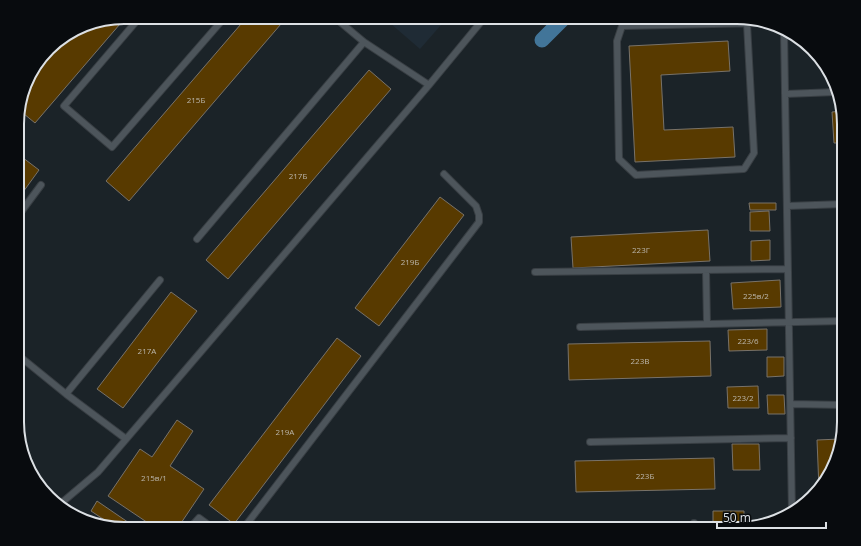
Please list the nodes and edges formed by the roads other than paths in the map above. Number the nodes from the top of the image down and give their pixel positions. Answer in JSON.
{"nodes":[{"id":1,"x":134,"y":24,"type":"edge"},
{"id":2,"x":219,"y":24,"type":"edge"},
{"id":3,"x":342,"y":24,"type":"edge"},
{"id":4,"x":479,"y":24,"type":"edge"},
{"id":5,"x":739,"y":24,"type":"edge"},
{"id":6,"x":746,"y":24,"type":"edge"},
{"id":7,"x":784,"y":36,"type":"edge"},
{"id":8,"x":364,"y":42,"type":"junction"},
{"id":9,"x":429,"y":85,"type":"junction"},
{"id":10,"x":832,"y":92,"type":"edge"},
{"id":11,"x":785,"y":94,"type":"junction"},
{"id":12,"x":444,"y":174,"type":"dead end"},
{"id":13,"x":41,"y":185,"type":"dead end"},
{"id":14,"x":837,"y":204,"type":"edge"},
{"id":15,"x":787,"y":206,"type":"junction"},
{"id":16,"x":24,"y":208,"type":"edge"},
{"id":17,"x":197,"y":239,"type":"dead end"},
{"id":18,"x":788,"y":269,"type":"junction"},
{"id":19,"x":706,"y":270,"type":"junction"},
{"id":20,"x":535,"y":272,"type":"dead end"},
{"id":21,"x":160,"y":280,"type":"dead end"},
{"id":22,"x":837,"y":321,"type":"edge"},
{"id":23,"x":790,"y":322,"type":"junction"},
{"id":24,"x":707,"y":324,"type":"junction"},
{"id":25,"x":580,"y":327,"type":"dead end"},
{"id":26,"x":24,"y":360,"type":"edge"},
{"id":27,"x":66,"y":394,"type":"junction"},
{"id":28,"x":791,"y":404,"type":"junction"},
{"id":29,"x":837,"y":405,"type":"edge"},
{"id":30,"x":791,"y":438,"type":"junction"},
{"id":31,"x":126,"y":439,"type":"junction"},
{"id":32,"x":590,"y":442,"type":"dead end"},
{"id":33,"x":63,"y":501,"type":"edge"},
{"id":34,"x":792,"y":506,"type":"edge"},
{"id":35,"x":195,"y":522,"type":"edge"},
{"id":36,"x":204,"y":522,"type":"edge"},
{"id":37,"x":248,"y":522,"type":"edge"}],
"edges":[{"from":1,"to":2,"type":"lane"},
{"from":3,"to":8,"type":"lane"},
{"from":4,"to":9,"type":"lane"},
{"from":5,"to":6,"type":"lane"},
{"from":7,"to":11,"type":"lane"},
{"from":8,"to":9,"type":"lane"},
{"from":8,"to":17,"type":"lane"},
{"from":9,"to":31,"type":"lane"},
{"from":10,"to":11,"type":"lane"},
{"from":11,"to":15,"type":"lane"},
{"from":12,"to":37,"type":"lane"},
{"from":13,"to":16,"type":"lane"},
{"from":14,"to":15,"type":"lane"},
{"from":15,"to":18,"type":"lane"},
{"from":18,"to":19,"type":"lane"},
{"from":18,"to":23,"type":"lane"},
{"from":19,"to":20,"type":"lane"},
{"from":19,"to":24,"type":"lane"},
{"from":21,"to":27,"type":"lane"},
{"from":22,"to":23,"type":"lane"},
{"from":23,"to":24,"type":"lane"},
{"from":23,"to":28,"type":"lane"},
{"from":24,"to":25,"type":"lane"},
{"from":26,"to":27,"type":"lane"},
{"from":27,"to":31,"type":"lane"},
{"from":28,"to":29,"type":"lane"},
{"from":28,"to":30,"type":"lane"},
{"from":30,"to":32,"type":"lane"},
{"from":30,"to":34,"type":"lane"},
{"from":31,"to":33,"type":"lane"},
{"from":35,"to":36,"type":"lane"}]}
